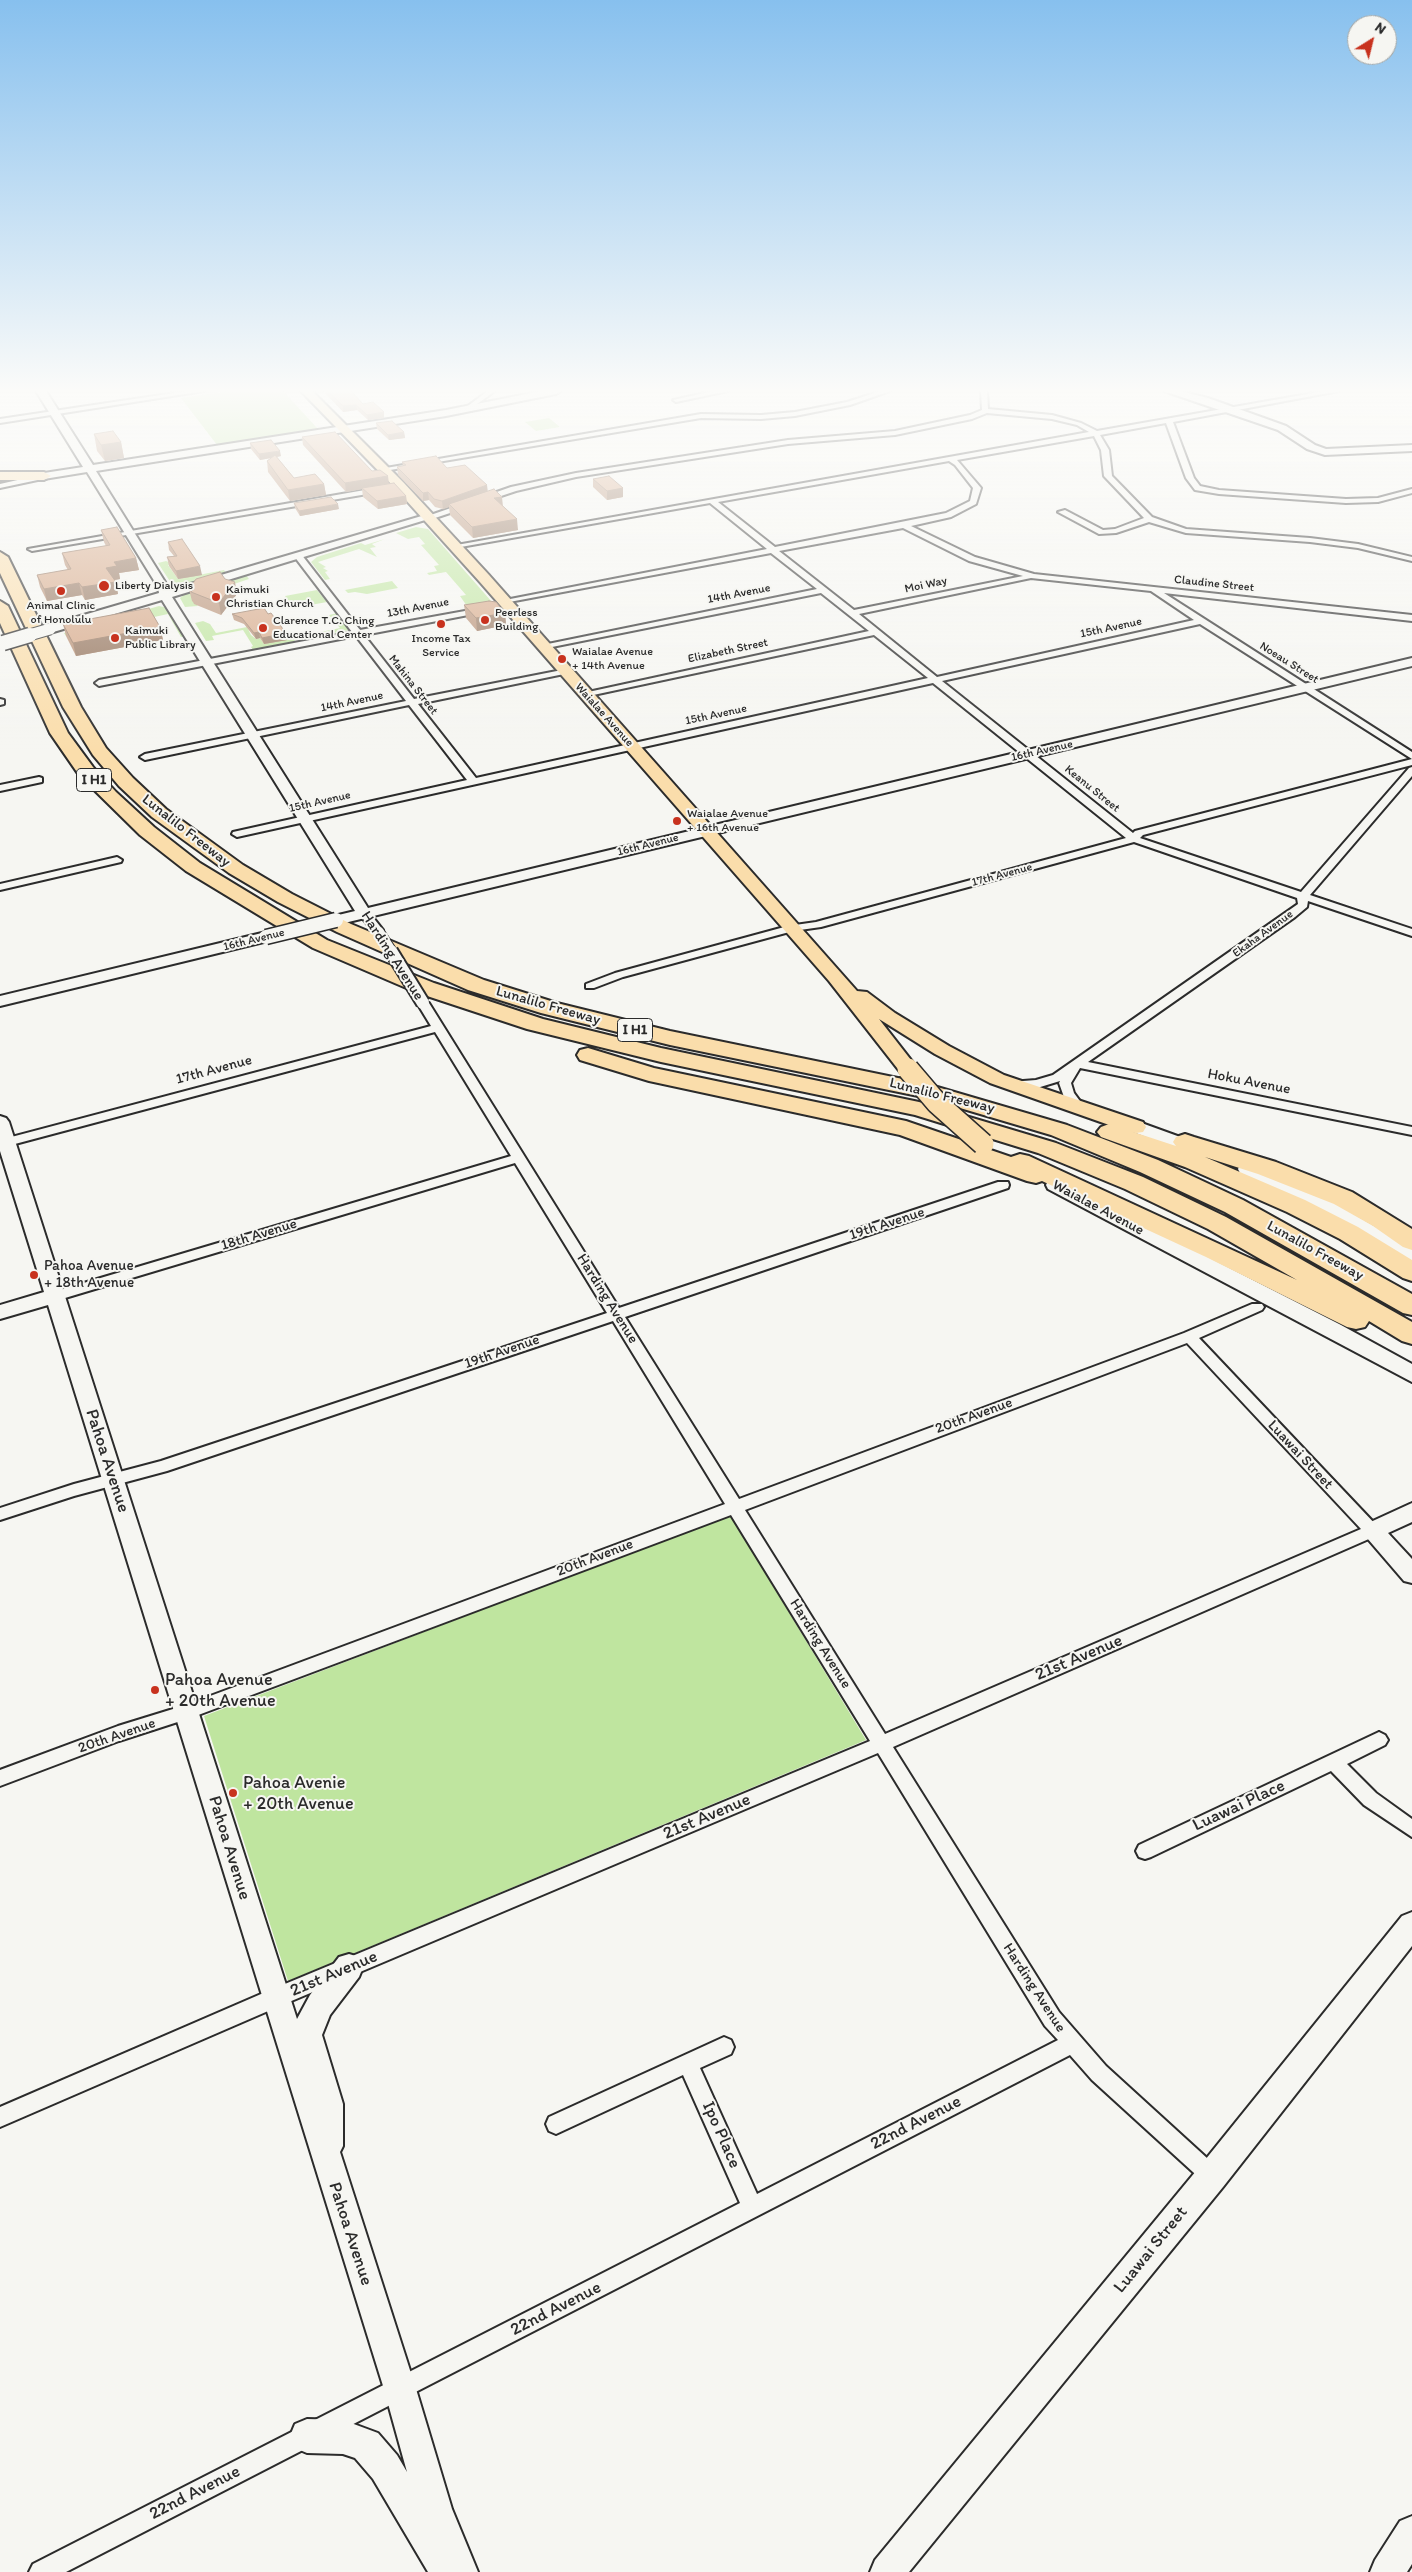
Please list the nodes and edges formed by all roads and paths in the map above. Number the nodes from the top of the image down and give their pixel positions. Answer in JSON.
{"nodes":[{"id":1,"x":116,"y":511,"type":"edge"},
{"id":2,"x":256,"y":511,"type":"edge"},
{"id":3,"x":423,"y":511,"type":"edge"},
{"id":4,"x":448,"y":511,"type":"edge"},
{"id":5,"x":655,"y":511,"type":"edge"},
{"id":6,"x":725,"y":511,"type":"edge"},
{"id":7,"x":956,"y":511,"type":"edge"},
{"id":8,"x":1141,"y":511,"type":"edge"},
{"id":9,"x":1062,"y":512,"type":"dead end"},
{"id":10,"x":429,"y":517,"type":"junction"},
{"id":11,"x":1149,"y":519,"type":"junction"},
{"id":12,"x":904,"y":526,"type":"junction"},
{"id":13,"x":130,"y":533,"type":"junction"},
{"id":14,"x":455,"y":546,"type":"junction"},
{"id":15,"x":32,"y":549,"type":"dead end"},
{"id":16,"x":773,"y":549,"type":"junction"},
{"id":17,"x":298,"y":556,"type":"junction"},
{"id":18,"x":0,"y":557,"type":"edge"},
{"id":19,"x":1410,"y":557,"type":"edge"},
{"id":20,"x":1034,"y":576,"type":"junction"},
{"id":21,"x":1152,"y":589,"type":"junction"},
{"id":22,"x":823,"y":590,"type":"junction"},
{"id":23,"x":165,"y":595,"type":"junction"},
{"id":24,"x":499,"y":605,"type":"junction"},
{"id":25,"x":0,"y":606,"type":"edge"},
{"id":26,"x":853,"y":613,"type":"junction"},
{"id":27,"x":1412,"y":618,"type":"edge"},
{"id":28,"x":1200,"y":621,"type":"junction"},
{"id":29,"x":876,"y":632,"type":"junction"},
{"id":30,"x":357,"y":633,"type":"junction"},
{"id":31,"x":2,"y":644,"type":"edge"},
{"id":32,"x":542,"y":646,"type":"junction"},
{"id":33,"x":208,"y":662,"type":"junction"},
{"id":34,"x":1412,"y":662,"type":"edge"},
{"id":35,"x":564,"y":671,"type":"junction"},
{"id":36,"x":935,"y":680,"type":"junction"},
{"id":37,"x":99,"y":683,"type":"dead end"},
{"id":38,"x":1305,"y":688,"type":"junction"},
{"id":39,"x":584,"y":694,"type":"junction"},
{"id":40,"x":410,"y":702,"type":"junction"},
{"id":41,"x":253,"y":735,"type":"junction"},
{"id":42,"x":632,"y":746,"type":"junction"},
{"id":43,"x":1028,"y":754,"type":"junction"},
{"id":44,"x":1412,"y":756,"type":"edge"},
{"id":45,"x":145,"y":757,"type":"dead end"},
{"id":46,"x":1412,"y":762,"type":"edge"},
{"id":47,"x":1412,"y":770,"type":"edge"},
{"id":48,"x":40,"y":780,"type":"dead end"},
{"id":49,"x":472,"y":780,"type":"junction"},
{"id":50,"x":0,"y":788,"type":"edge"},
{"id":51,"x":305,"y":818,"type":"junction"},
{"id":52,"x":708,"y":831,"type":"junction"},
{"id":53,"x":237,"y":834,"type":"dead end"},
{"id":54,"x":1134,"y":839,"type":"junction"},
{"id":55,"x":117,"y":860,"type":"dead end"},
{"id":56,"x":0,"y":887,"type":"edge"},
{"id":57,"x":1302,"y":897,"type":"junction"},
{"id":58,"x":364,"y":913,"type":"junction"},
{"id":59,"x":792,"y":928,"type":"junction"},
{"id":60,"x":1412,"y":933,"type":"edge"},
{"id":61,"x":320,"y":944,"type":"junction"},
{"id":62,"x":836,"y":977,"type":"junction"},
{"id":63,"x":590,"y":986,"type":"dead end"},
{"id":64,"x":0,"y":1001,"type":"edge"},
{"id":65,"x":437,"y":1028,"type":"junction"},
{"id":66,"x":756,"y":1055,"type":"junction"},
{"id":67,"x":1079,"y":1064,"type":"junction"},
{"id":68,"x":1014,"y":1085,"type":"junction"},
{"id":69,"x":1079,"y":1108,"type":"junction"},
{"id":70,"x":1136,"y":1127,"type":"junction"},
{"id":71,"x":1412,"y":1132,"type":"edge"},
{"id":72,"x":2,"y":1136,"type":"edge"},
{"id":73,"x":990,"y":1148,"type":"junction"},
{"id":74,"x":517,"y":1158,"type":"junction"},
{"id":75,"x":1036,"y":1175,"type":"junction"},
{"id":76,"x":1003,"y":1185,"type":"dead end"},
{"id":77,"x":1412,"y":1240,"type":"edge"},
{"id":78,"x":1412,"y":1257,"type":"edge"},
{"id":79,"x":1412,"y":1272,"type":"edge"},
{"id":80,"x":55,"y":1296,"type":"junction"},
{"id":81,"x":1412,"y":1306,"type":"edge"},
{"id":82,"x":1257,"y":1307,"type":"dead end"},
{"id":83,"x":0,"y":1312,"type":"edge"},
{"id":84,"x":616,"y":1314,"type":"junction"},
{"id":85,"x":1189,"y":1337,"type":"junction"},
{"id":86,"x":1408,"y":1339,"type":"edge"},
{"id":87,"x":1412,"y":1374,"type":"edge"},
{"id":88,"x":113,"y":1480,"type":"junction"},
{"id":89,"x":734,"y":1505,"type":"junction"},
{"id":90,"x":1412,"y":1512,"type":"edge"},
{"id":91,"x":0,"y":1514,"type":"edge"},
{"id":92,"x":1372,"y":1531,"type":"junction"},
{"id":93,"x":1412,"y":1574,"type":"edge"},
{"id":94,"x":187,"y":1712,"type":"junction"},
{"id":95,"x":1379,"y":1740,"type":"dead end"},
{"id":96,"x":881,"y":1744,"type":"junction"},
{"id":97,"x":1333,"y":1762,"type":"junction"},
{"id":98,"x":0,"y":1778,"type":"edge"},
{"id":99,"x":1412,"y":1829,"type":"edge"},
{"id":100,"x":1145,"y":1851,"type":"dead end"},
{"id":101,"x":1412,"y":1925,"type":"edge"},
{"id":102,"x":349,"y":1968,"type":"junction"},
{"id":103,"x":275,"y":1998,"type":"junction"},
{"id":104,"x":1071,"y":2044,"type":"junction"},
{"id":105,"x":724,"y":2047,"type":"dead end"},
{"id":106,"x":688,"y":2063,"type":"junction"},
{"id":107,"x":0,"y":2117,"type":"edge"},
{"id":108,"x":556,"y":2124,"type":"dead end"},
{"id":109,"x":328,"y":2166,"type":"junction"},
{"id":110,"x":1212,"y":2176,"type":"junction"},
{"id":111,"x":754,"y":2208,"type":"junction"},
{"id":112,"x":400,"y":2389,"type":"junction"},
{"id":113,"x":307,"y":2436,"type":"junction"},
{"id":114,"x":1412,"y":2533,"type":"edge"},
{"id":115,"x":40,"y":2572,"type":"edge"},
{"id":116,"x":448,"y":2572,"type":"edge"},
{"id":117,"x":460,"y":2572,"type":"edge"},
{"id":118,"x":887,"y":2572,"type":"edge"},
{"id":119,"x":1387,"y":2572,"type":"edge"}],
"edges":[{"from":1,"to":13,"type":"street","name":"Harding Avenue"},
{"from":2,"to":13,"type":"street"},
{"from":3,"to":10,"type":"main road","name":"Waialae Avenue"},
{"from":4,"to":10,"type":"street"},
{"from":5,"to":14,"type":"street"},
{"from":6,"to":16,"type":"street","name":"Keanu Street"},
{"from":7,"to":12,"type":"street","name":"13th Avenue"},
{"from":8,"to":11,"type":"street"},
{"from":9,"to":11,"type":"street"},
{"from":10,"to":14,"type":"main road","name":"Waialae Avenue"},
{"from":10,"to":17,"type":"street"},
{"from":11,"to":19,"type":"street"},
{"from":12,"to":16,"type":"street","name":"13th Avenue"},
{"from":12,"to":20,"type":"street","name":"Claudine Street"},
{"from":13,"to":15,"type":"street"},
{"from":13,"to":23,"type":"street","name":"Harding Avenue"},
{"from":14,"to":24,"type":"main road","name":"Waialae Avenue"},
{"from":16,"to":22,"type":"street","name":"Keanu Street"},
{"from":16,"to":24,"type":"street","name":"13th Avenue"},
{"from":17,"to":23,"type":"street"},
{"from":17,"to":30,"type":"street","name":"Mahina Street"},
{"from":18,"to":66,"type":"highway","name":"Lunalilo Freeway","number":"I H1"},
{"from":20,"to":21,"type":"street","name":"Claudine Street"},
{"from":20,"to":26,"type":"street","name":"Moi Way"},
{"from":21,"to":27,"type":"street","name":"Claudine Street"},
{"from":21,"to":28,"type":"street","name":"Noeau Street"},
{"from":22,"to":26,"type":"street","name":"Keanu Street"},
{"from":22,"to":32,"type":"street","name":"14th Avenue"},
{"from":23,"to":31,"type":"street","bridge":true},
{"from":23,"to":33,"type":"street","name":"Harding Avenue"},
{"from":24,"to":30,"type":"street","name":"13th Avenue"},
{"from":24,"to":32,"type":"main road","name":"Waialae Avenue"},
{"from":25,"to":61,"type":"highway","name":"Lunalilo Freeway","number":"I H1"},
{"from":26,"to":29,"type":"street","name":"Keanu Street"},
{"from":28,"to":36,"type":"street","name":"15th Avenue"},
{"from":28,"to":38,"type":"street","name":"Noeau Street"},
{"from":29,"to":36,"type":"street","name":"Keanu Street"},
{"from":29,"to":39,"type":"street","name":"Elizabeth Street"},
{"from":30,"to":33,"type":"street","name":"13th Avenue"},
{"from":30,"to":40,"type":"street","name":"Mahina Street"},
{"from":32,"to":35,"type":"main road","name":"Waialae Avenue"},
{"from":33,"to":37,"type":"street","name":"13th Avenue"},
{"from":33,"to":41,"type":"street","name":"Harding Avenue"},
{"from":34,"to":38,"type":"street","name":"16th Avenue"},
{"from":35,"to":39,"type":"main road","name":"Waialae Avenue"},
{"from":35,"to":40,"type":"street","name":"14th Avenue"},
{"from":36,"to":42,"type":"street","name":"15th Avenue"},
{"from":36,"to":43,"type":"street","name":"Keanu Street"},
{"from":38,"to":43,"type":"street","name":"16th Avenue"},
{"from":38,"to":44,"type":"street","name":"Noeau Street"},
{"from":39,"to":42,"type":"main road","name":"Waialae Avenue"},
{"from":40,"to":41,"type":"street","name":"14th Avenue"},
{"from":40,"to":49,"type":"street","name":"Mahina Street"},
{"from":41,"to":45,"type":"street","name":"14th Avenue"},
{"from":41,"to":51,"type":"street","name":"Harding Avenue"},
{"from":42,"to":49,"type":"street","name":"15th Avenue"},
{"from":42,"to":52,"type":"main road","name":"Waialae Avenue"},
{"from":43,"to":52,"type":"street","name":"16th Avenue"},
{"from":43,"to":54,"type":"street","name":"Keanu Street"},
{"from":46,"to":54,"type":"street","name":"17th Avenue"},
{"from":47,"to":57,"type":"street","name":"Ekaha Avenue"},
{"from":48,"to":50,"type":"street"},
{"from":49,"to":51,"type":"street","name":"15th Avenue"},
{"from":51,"to":53,"type":"street","name":"15th Avenue"},
{"from":51,"to":58,"type":"street","name":"Harding Avenue"},
{"from":52,"to":58,"type":"street","name":"16th Avenue"},
{"from":52,"to":59,"type":"main road","name":"Waialae Avenue"},
{"from":54,"to":57,"type":"street","name":"Keanu Street"},
{"from":54,"to":59,"type":"street","name":"17th Avenue"},
{"from":55,"to":56,"type":"street"},
{"from":57,"to":60,"type":"street","name":"Keanu Street"},
{"from":57,"to":67,"type":"street","name":"Ekaha Avenue"},
{"from":58,"to":64,"type":"street","name":"16th Avenue","bridge":true},
{"from":58,"to":65,"type":"street","name":"Harding Avenue","bridge":true},
{"from":59,"to":62,"type":"main road","name":"Waialae Avenue"},
{"from":59,"to":63,"type":"street","name":"17th Avenue"},
{"from":61,"to":75,"type":"highway"},
{"from":61,"to":86,"type":"highway","name":"Lunalilo Freeway","number":"I H1"},
{"from":62,"to":68,"type":"main road","name":"Waialae Avenue"},
{"from":62,"to":73,"type":"main road","name":"Waialae Avenue","bridge":true},
{"from":65,"to":72,"type":"street","name":"17th Avenue"},
{"from":65,"to":74,"type":"street","name":"Harding Avenue"},
{"from":66,"to":79,"type":"highway"},
{"from":66,"to":81,"type":"highway","name":"Lunalilo Freeway","number":"I H1"},
{"from":67,"to":68,"type":"street","name":"Ekaha Avenue"},
{"from":67,"to":69,"type":"street","name":"Ekaha Avenue"},
{"from":67,"to":71,"type":"street","name":"Hoku Avenue"},
{"from":68,"to":69,"type":"main road","name":"Waialae Avenue"},
{"from":69,"to":70,"type":"main road","name":"Waialae Avenue"},
{"from":70,"to":77,"type":"highway"},
{"from":70,"to":78,"type":"street","name":"Waialae Avenue"},
{"from":72,"to":80,"type":"street","name":"Pahoa Avenue"},
{"from":73,"to":75,"type":"street","name":"Waialae Avenue"},
{"from":73,"to":86,"type":"highway"},
{"from":74,"to":80,"type":"street","name":"18th Avenue"},
{"from":74,"to":84,"type":"street","name":"Harding Avenue"},
{"from":75,"to":87,"type":"street","name":"Waialae Avenue"},
{"from":76,"to":84,"type":"street","name":"19th Avenue"},
{"from":80,"to":83,"type":"street","name":"18th Avenue"},
{"from":80,"to":88,"type":"street","name":"Pahoa Avenue"},
{"from":82,"to":85,"type":"street","name":"20th Avenue"},
{"from":84,"to":88,"type":"street","name":"19th Avenue"},
{"from":84,"to":89,"type":"street","name":"Harding Avenue"},
{"from":85,"to":89,"type":"street","name":"20th Avenue"},
{"from":85,"to":92,"type":"street","name":"Luawai Street"},
{"from":88,"to":91,"type":"street","name":"19th Avenue"},
{"from":88,"to":94,"type":"street","name":"Pahoa Avenue"},
{"from":89,"to":94,"type":"street","name":"20th Avenue"},
{"from":89,"to":96,"type":"street","name":"Harding Avenue"},
{"from":90,"to":92,"type":"street","name":"21st Avenue"},
{"from":92,"to":93,"type":"street","name":"Luawai Street"},
{"from":92,"to":96,"type":"street","name":"21st Avenue"},
{"from":94,"to":98,"type":"street","name":"20th Avenue"},
{"from":94,"to":103,"type":"street","name":"Pahoa Avenue"},
{"from":95,"to":97,"type":"street","name":"Luawai Place"},
{"from":96,"to":102,"type":"street","name":"21st Avenue"},
{"from":96,"to":104,"type":"street","name":"Harding Avenue"},
{"from":97,"to":99,"type":"street"},
{"from":97,"to":100,"type":"street","name":"Luawai Place"},
{"from":101,"to":110,"type":"street","name":"Luawai Street"},
{"from":102,"to":103,"type":"street","name":"21st Avenue"},
{"from":102,"to":109,"type":"street"},
{"from":103,"to":107,"type":"street","name":"21st Avenue"},
{"from":103,"to":109,"type":"street","name":"Pahoa Avenue"},
{"from":104,"to":110,"type":"street","name":"Harding Avenue"},
{"from":104,"to":111,"type":"street","name":"22nd Avenue"},
{"from":105,"to":106,"type":"street"},
{"from":106,"to":108,"type":"street"},
{"from":106,"to":111,"type":"street","name":"Ipo Place"},
{"from":109,"to":112,"type":"street","name":"Pahoa Avenue"},
{"from":110,"to":118,"type":"street","name":"Luawai Street"},
{"from":111,"to":112,"type":"street","name":"22nd Avenue"},
{"from":112,"to":113,"type":"street","name":"22nd Avenue"},
{"from":112,"to":117,"type":"street","name":"Pahoa Avenue"},
{"from":113,"to":115,"type":"street","name":"22nd Avenue"},
{"from":113,"to":116,"type":"street"},
{"from":114,"to":119,"type":"street"}]}
